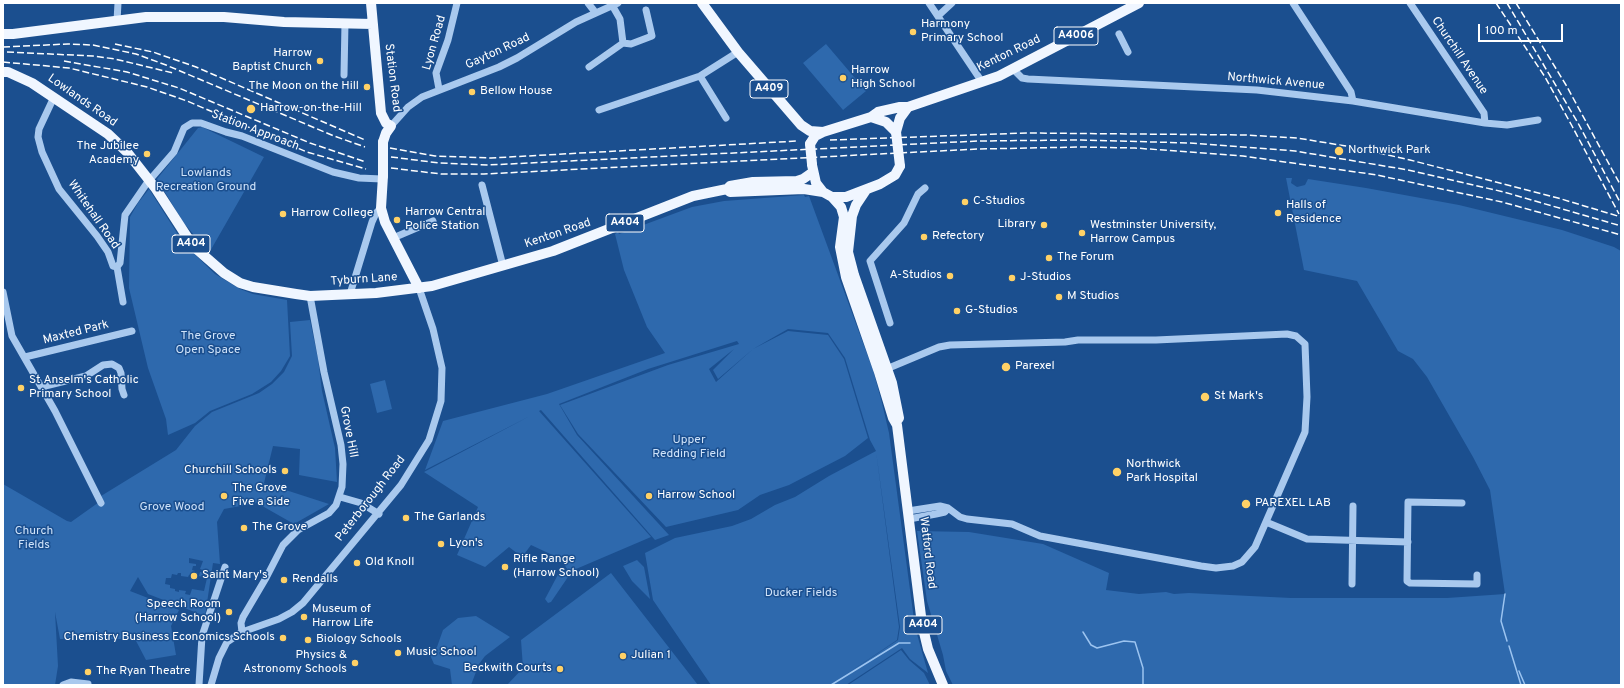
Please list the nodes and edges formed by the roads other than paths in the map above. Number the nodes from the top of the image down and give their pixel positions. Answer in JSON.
{"nodes":[{"id":1,"x":118,"y":3,"type":"edge"},
{"id":2,"x":371,"y":3,"type":"edge"},
{"id":3,"x":457,"y":3,"type":"edge"},
{"id":4,"x":588,"y":3,"type":"edge"},
{"id":5,"x":929,"y":3,"type":"edge"},
{"id":6,"x":952,"y":3,"type":"edge"},
{"id":7,"x":1293,"y":3,"type":"edge"},
{"id":8,"x":1410,"y":3,"type":"edge"},
{"id":9,"x":615,"y":4,"type":"edge"},
{"id":10,"x":706,"y":5,"type":"edge"},
{"id":11,"x":1131,"y":5,"type":"edge"},
{"id":12,"x":646,"y":10,"type":"dead end"},
{"id":13,"x":594,"y":12,"type":"junction"},
{"id":14,"x":938,"y":16,"type":"junction"},
{"id":15,"x":117,"y":21,"type":"junction"},
{"id":16,"x":345,"y":23,"type":"junction"},
{"id":17,"x":373,"y":24,"type":"junction"},
{"id":18,"x":3,"y":34,"type":"edge"},
{"id":19,"x":1120,"y":34,"type":"dead end"},
{"id":20,"x":623,"y":43,"type":"junction"},
{"id":21,"x":738,"y":52,"type":"junction"},
{"id":22,"x":1128,"y":52,"type":"dead end"},
{"id":23,"x":589,"y":67,"type":"dead end"},
{"id":24,"x":1013,"y":68,"type":"junction"},
{"id":25,"x":6,"y":74,"type":"edge"},
{"id":26,"x":344,"y":75,"type":"dead end"},
{"id":27,"x":700,"y":76,"type":"junction"},
{"id":28,"x":982,"y":82,"type":"junction"},
{"id":29,"x":439,"y":89,"type":"junction"},
{"id":30,"x":54,"y":97,"type":"junction"},
{"id":31,"x":1353,"y":101,"type":"junction"},
{"id":32,"x":908,"y":107,"type":"junction"},
{"id":33,"x":598,"y":110,"type":"dead end"},
{"id":34,"x":871,"y":117,"type":"junction"},
{"id":35,"x":726,"y":118,"type":"dead end"},
{"id":36,"x":1538,"y":120,"type":"dead end"},
{"id":37,"x":1486,"y":123,"type":"junction"},
{"id":38,"x":801,"y":125,"type":"junction"},
{"id":39,"x":391,"y":126,"type":"junction"},
{"id":40,"x":823,"y":132,"type":"junction"},
{"id":41,"x":896,"y":132,"type":"junction"},
{"id":42,"x":810,"y":144,"type":"junction"},
{"id":43,"x":812,"y":168,"type":"junction"},
{"id":44,"x":382,"y":178,"type":"junction"},
{"id":45,"x":149,"y":180,"type":"junction"},
{"id":46,"x":482,"y":185,"type":"dead end"},
{"id":47,"x":925,"y":188,"type":"dead end"},
{"id":48,"x":727,"y":189,"type":"junction"},
{"id":49,"x":866,"y":190,"type":"junction"},
{"id":50,"x":823,"y":192,"type":"junction"},
{"id":51,"x":832,"y":197,"type":"junction"},
{"id":52,"x":381,"y":208,"type":"junction"},
{"id":53,"x":433,"y":221,"type":"dead end"},
{"id":54,"x":393,"y":238,"type":"junction"},
{"id":55,"x":503,"y":266,"type":"junction"},
{"id":56,"x":117,"y":267,"type":"junction"},
{"id":57,"x":418,"y":288,"type":"junction"},
{"id":58,"x":3,"y":292,"type":"edge"},
{"id":59,"x":350,"y":294,"type":"junction"},
{"id":60,"x":310,"y":296,"type":"junction"},
{"id":61,"x":123,"y":302,"type":"dead end"},
{"id":62,"x":6,"y":323,"type":"edge"},
{"id":63,"x":890,"y":323,"type":"dead end"},
{"id":64,"x":132,"y":331,"type":"dead end"},
{"id":65,"x":25,"y":357,"type":"junction"},
{"id":66,"x":884,"y":370,"type":"junction"},
{"id":67,"x":41,"y":387,"type":"junction"},
{"id":68,"x":124,"y":395,"type":"dead end"},
{"id":69,"x":340,"y":497,"type":"junction"},
{"id":70,"x":101,"y":503,"type":"dead end"},
{"id":71,"x":1462,"y":503,"type":"dead end"},
{"id":72,"x":1354,"y":506,"type":"dead end"},
{"id":73,"x":379,"y":514,"type":"junction"},
{"id":74,"x":909,"y":515,"type":"junction"},
{"id":75,"x":1266,"y":522,"type":"junction"},
{"id":76,"x":1353,"y":541,"type":"junction"},
{"id":77,"x":1408,"y":542,"type":"junction"},
{"id":78,"x":225,"y":567,"type":"dead end"},
{"id":79,"x":1477,"y":575,"type":"dead end"},
{"id":80,"x":1352,"y":584,"type":"dead end"},
{"id":81,"x":242,"y":632,"type":"junction"},
{"id":82,"x":88,"y":684,"type":"dead end"},
{"id":83,"x":64,"y":685,"type":"edge"},
{"id":84,"x":199,"y":685,"type":"edge"},
{"id":85,"x":211,"y":685,"type":"edge"},
{"id":86,"x":943,"y":685,"type":"edge"}],
"edges":[{"from":1,"to":15,"type":"street"},
{"from":2,"to":17,"type":"main road","name":"Station Road"},
{"from":3,"to":29,"type":"street","name":"Lyon Road"},
{"from":4,"to":13,"type":"street"},
{"from":5,"to":14,"type":"street"},
{"from":6,"to":14,"type":"street"},
{"from":7,"to":31,"type":"street"},
{"from":8,"to":37,"type":"street","name":"Churchill Avenue"},
{"from":9,"to":13,"type":"street","name":"Gayton Road"},
{"from":9,"to":20,"type":"street"},
{"from":10,"to":21,"type":"main road","number":"A409"},
{"from":11,"to":24,"type":"main road","name":"Kenton Road","number":"A4006"},
{"from":12,"to":20,"type":"street"},
{"from":13,"to":29,"type":"street","name":"Gayton Road"},
{"from":14,"to":28,"type":"street"},
{"from":15,"to":16,"type":"main road"},
{"from":15,"to":18,"type":"main road"},
{"from":16,"to":17,"type":"main road"},
{"from":16,"to":26,"type":"street"},
{"from":17,"to":39,"type":"main road","name":"Station Road"},
{"from":19,"to":22,"type":"street"},
{"from":20,"to":23,"type":"street"},
{"from":21,"to":27,"type":"street"},
{"from":21,"to":38,"type":"main road","number":"A409"},
{"from":24,"to":28,"type":"main road","name":"Kenton Road","number":"A4006"},
{"from":24,"to":31,"type":"street","name":"Northwick Avenue"},
{"from":25,"to":30,"type":"main road","name":"Lowlands Road","number":"A404"},
{"from":27,"to":33,"type":"street"},
{"from":27,"to":35,"type":"street"},
{"from":28,"to":32,"type":"main road","name":"Kenton Road","number":"A4006"},
{"from":29,"to":39,"type":"street","name":"Gayton Road"},
{"from":30,"to":45,"type":"main road","name":"Lowlands Road","number":"A404"},
{"from":30,"to":56,"type":"street","name":"Whitehall Road"},
{"from":31,"to":37,"type":"street","name":"Northwick Avenue"},
{"from":32,"to":34,"type":"main road","name":"Kenton Road","number":"A4006"},
{"from":32,"to":41,"type":"main road"},
{"from":34,"to":40,"type":"main road"},
{"from":34,"to":41,"type":"main road"},
{"from":36,"to":37,"type":"street","name":"Northwick Avenue"},
{"from":38,"to":40,"type":"main road","number":"A409"},
{"from":38,"to":42,"type":"main road","number":"A409"},
{"from":39,"to":44,"type":"main road","name":"Station Road","bridge":true},
{"from":40,"to":42,"type":"main road"},
{"from":41,"to":49,"type":"main road","bridge":true},
{"from":42,"to":43,"type":"main road","bridge":true},
{"from":43,"to":48,"type":"main road","name":"Kenton Road","number":"A404"},
{"from":43,"to":50,"type":"main road"},
{"from":44,"to":45,"type":"street","name":"Station Approach"},
{"from":44,"to":52,"type":"main road","name":"Peterborough Road"},
{"from":45,"to":56,"type":"street","name":"Station Approach"},
{"from":45,"to":60,"type":"main road","name":"Lowlands Road","number":"A404"},
{"from":46,"to":55,"type":"street"},
{"from":47,"to":63,"type":"street"},
{"from":48,"to":50,"type":"main road","name":"Kenton Road","number":"A404"},
{"from":48,"to":55,"type":"main road","name":"Kenton Road","number":"A404"},
{"from":49,"to":51,"type":"main road"},
{"from":49,"to":66,"type":"main road","name":"Watford Road","number":"A404"},
{"from":50,"to":51,"type":"main road"},
{"from":51,"to":66,"type":"main road","name":"Watford Road","number":"A404"},
{"from":52,"to":54,"type":"main road","name":"Peterborough Road"},
{"from":52,"to":59,"type":"street"},
{"from":53,"to":54,"type":"street"},
{"from":54,"to":57,"type":"main road","name":"Peterborough Road"},
{"from":55,"to":57,"type":"main road","name":"Kenton Road","number":"A404"},
{"from":56,"to":61,"type":"street","name":"Whitehall Road"},
{"from":57,"to":59,"type":"main road","name":"Tyburn Lane","number":"A404"},
{"from":57,"to":73,"type":"street","name":"Peterborough Road"},
{"from":58,"to":62,"type":"street"},
{"from":59,"to":60,"type":"main road","name":"Tyburn Lane","number":"A404"},
{"from":60,"to":69,"type":"street","name":"Grove Hill"},
{"from":62,"to":65,"type":"street"},
{"from":64,"to":65,"type":"street","name":"Maxted Park"},
{"from":65,"to":67,"type":"street"},
{"from":66,"to":74,"type":"main road","name":"Watford Road","number":"A404"},
{"from":66,"to":75,"type":"street"},
{"from":67,"to":68,"type":"street"},
{"from":67,"to":70,"type":"street"},
{"from":69,"to":73,"type":"street"},
{"from":69,"to":81,"type":"street","name":"Grove Hill"},
{"from":71,"to":77,"type":"street"},
{"from":72,"to":76,"type":"street"},
{"from":73,"to":81,"type":"street","name":"Peterborough Road"},
{"from":74,"to":75,"type":"street"},
{"from":74,"to":86,"type":"main road","name":"Watford Road","number":"A404"},
{"from":75,"to":76,"type":"street"},
{"from":76,"to":77,"type":"street"},
{"from":76,"to":80,"type":"street"},
{"from":77,"to":79,"type":"street"},
{"from":78,"to":84,"type":"street"},
{"from":81,"to":85,"type":"street","name":"Peterborough Road"},
{"from":82,"to":83,"type":"street"}]}
